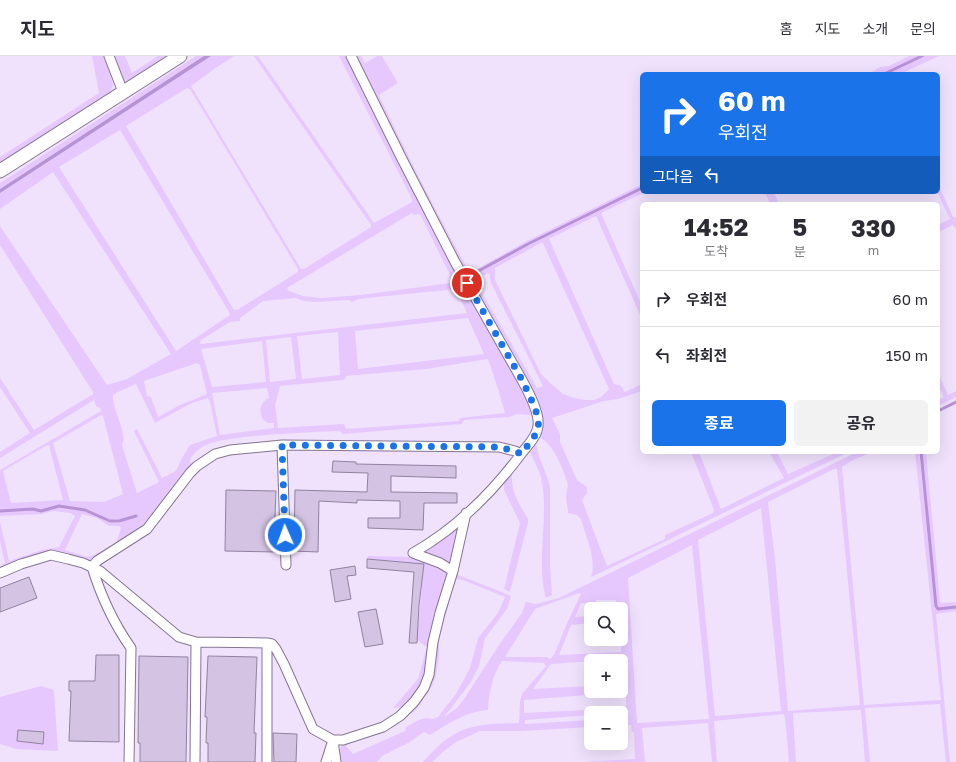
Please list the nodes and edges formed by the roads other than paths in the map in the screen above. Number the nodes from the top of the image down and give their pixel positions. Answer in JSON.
{"nodes":[{"id":1,"x":109,"y":56,"type":"edge"},
{"id":2,"x":180,"y":56,"type":"edge"},
{"id":3,"x":352,"y":56,"type":"edge"},
{"id":4,"x":123,"y":92,"type":"junction"},
{"id":5,"x":0,"y":172,"type":"edge"},
{"id":6,"x":282,"y":445,"type":"junction"},
{"id":7,"x":521,"y":454,"type":"junction"},
{"id":8,"x":466,"y":513,"type":"junction"},
{"id":9,"x":286,"y":565,"type":"dead end"},
{"id":10,"x":92,"y":567,"type":"junction"},
{"id":11,"x":453,"y":571,"type":"junction"},
{"id":12,"x":0,"y":573,"type":"edge"},
{"id":13,"x":196,"y":642,"type":"junction"},
{"id":14,"x":267,"y":643,"type":"junction"},
{"id":15,"x":332,"y":740,"type":"junction"},
{"id":16,"x":129,"y":762,"type":"edge"},
{"id":17,"x":195,"y":762,"type":"edge"},
{"id":18,"x":267,"y":762,"type":"edge"},
{"id":19,"x":326,"y":762,"type":"edge"},
{"id":20,"x":336,"y":762,"type":"edge"}],
"edges":[{"from":1,"to":4,"type":"street"},
{"from":2,"to":4,"type":"main road"},
{"from":3,"to":7,"type":"street"},
{"from":4,"to":5,"type":"main road"},
{"from":6,"to":7,"type":"street"},
{"from":6,"to":9,"type":"street"},
{"from":6,"to":10,"type":"street"},
{"from":7,"to":8,"type":"street"},
{"from":8,"to":11,"type":"street"},
{"from":8,"to":11,"type":"street"},
{"from":10,"to":12,"type":"street"},
{"from":10,"to":13,"type":"street"},
{"from":10,"to":16,"type":"street"},
{"from":11,"to":15,"type":"street"},
{"from":13,"to":14,"type":"street"},
{"from":13,"to":17,"type":"street"},
{"from":14,"to":15,"type":"street"},
{"from":14,"to":18,"type":"street"},
{"from":15,"to":19,"type":"street"},
{"from":15,"to":20,"type":"street"}]}
